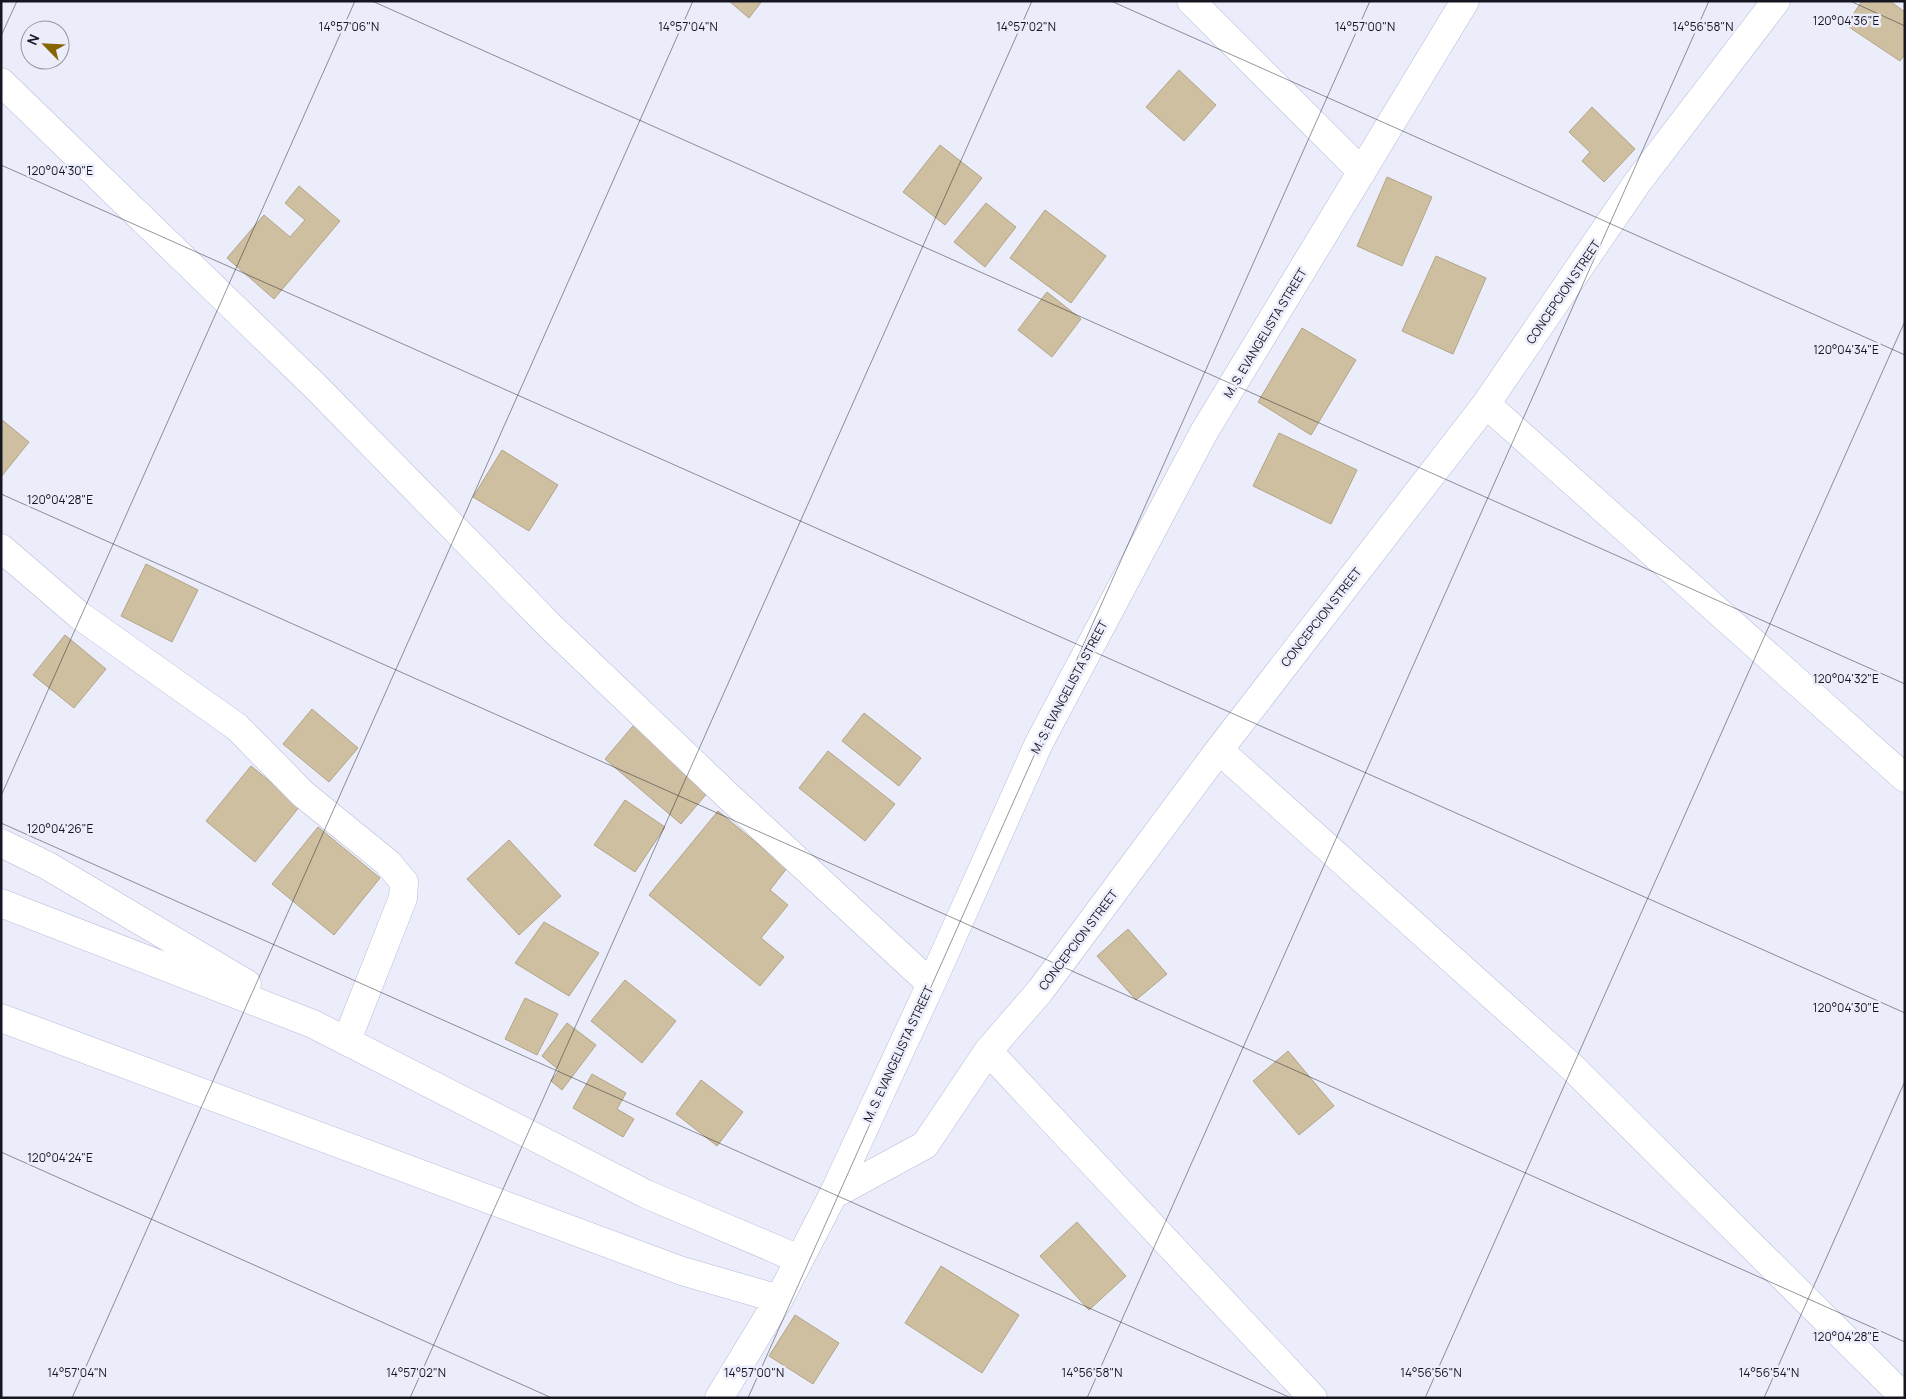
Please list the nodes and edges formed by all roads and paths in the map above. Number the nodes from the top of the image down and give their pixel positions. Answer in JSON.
{"nodes":[{"id":1,"x":1191,"y":1,"type":"edge"},
{"id":2,"x":1465,"y":1,"type":"edge"},
{"id":3,"x":1776,"y":1,"type":"edge"},
{"id":4,"x":1,"y":82,"type":"edge"},
{"id":5,"x":1362,"y":172,"type":"junction"},
{"id":6,"x":1486,"y":404,"type":"junction"},
{"id":7,"x":1,"y":548,"type":"edge"},
{"id":8,"x":1219,"y":750,"type":"junction"},
{"id":9,"x":1905,"y":778,"type":"edge"},
{"id":10,"x":1,"y":843,"type":"edge"},
{"id":11,"x":1,"y":903,"type":"edge"},
{"id":12,"x":931,"y":984,"type":"junction"},
{"id":13,"x":1,"y":1018,"type":"edge"},
{"id":14,"x":313,"y":1024,"type":"junction"},
{"id":15,"x":347,"y":1040,"type":"junction"},
{"id":16,"x":988,"y":1052,"type":"junction"},
{"id":17,"x":832,"y":1195,"type":"junction"},
{"id":18,"x":799,"y":1259,"type":"junction"},
{"id":19,"x":779,"y":1298,"type":"junction"},
{"id":20,"x":720,"y":1398,"type":"edge"},
{"id":21,"x":1313,"y":1398,"type":"edge"},
{"id":22,"x":1905,"y":1398,"type":"edge"}],
"edges":[{"from":1,"to":5,"type":"street"},
{"from":2,"to":5,"type":"street","name":"M. S. EVANGELISTA STREET"},
{"from":3,"to":6,"type":"street","name":"CONCEPCION STREET"},
{"from":4,"to":12,"type":"street"},
{"from":5,"to":12,"type":"street","name":"M. S. EVANGELISTA STREET"},
{"from":6,"to":8,"type":"street","name":"CONCEPCION STREET"},
{"from":6,"to":9,"type":"street"},
{"from":7,"to":15,"type":"street"},
{"from":8,"to":16,"type":"street","name":"CONCEPCION STREET"},
{"from":8,"to":22,"type":"street"},
{"from":10,"to":14,"type":"street"},
{"from":11,"to":14,"type":"street"},
{"from":12,"to":17,"type":"street","name":"M. S. EVANGELISTA STREET"},
{"from":13,"to":19,"type":"street"},
{"from":14,"to":15,"type":"street"},
{"from":15,"to":18,"type":"street"},
{"from":16,"to":17,"type":"street","name":"CONCEPCION STREET"},
{"from":16,"to":21,"type":"street"},
{"from":17,"to":18,"type":"street","name":"M. S. EVANGELISTA STREET"},
{"from":18,"to":19,"type":"street","name":"M. S. EVANGELISTA STREET"},
{"from":19,"to":20,"type":"street","name":"M. S. EVANGELISTA STREET"}]}
